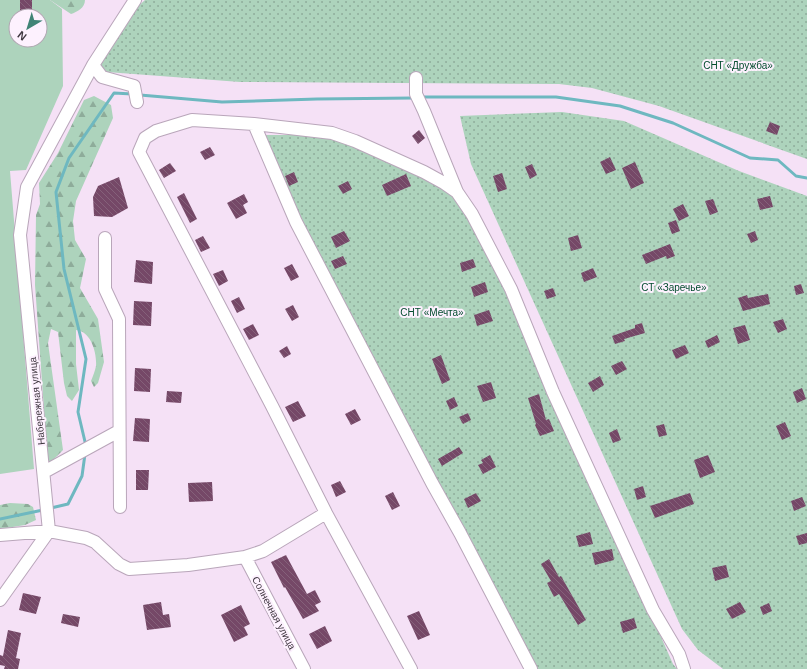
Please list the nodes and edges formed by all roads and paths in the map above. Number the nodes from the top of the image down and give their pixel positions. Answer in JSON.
{"nodes":[{"id":1,"x":135,"y":0,"type":"edge"},
{"id":2,"x":93,"y":65,"type":"junction"},
{"id":3,"x":416,"y":78,"type":"dead end"},
{"id":4,"x":137,"y":102,"type":"dead end"},
{"id":5,"x":254,"y":124,"type":"junction"},
{"id":6,"x":457,"y":192,"type":"junction"},
{"id":7,"x":105,"y":238,"type":"dead end"},
{"id":8,"x":119,"y":431,"type":"junction"},
{"id":9,"x":44,"y":472,"type":"junction"},
{"id":10,"x":120,"y":507,"type":"dead end"},
{"id":11,"x":326,"y":513,"type":"junction"},
{"id":12,"x":49,"y":531,"type":"junction"},
{"id":13,"x":0,"y":535,"type":"edge"},
{"id":14,"x":245,"y":558,"type":"junction"},
{"id":15,"x":0,"y":600,"type":"edge"},
{"id":16,"x":304,"y":669,"type":"edge"},
{"id":17,"x":412,"y":669,"type":"edge"},
{"id":18,"x":531,"y":669,"type":"edge"},
{"id":19,"x":684,"y":669,"type":"edge"}],
"edges":[{"from":1,"to":2,"type":"street"},
{"from":2,"to":4,"type":"street"},
{"from":2,"to":9,"type":"street","name":"Набережная улица"},
{"from":3,"to":6,"type":"street"},
{"from":5,"to":6,"type":"street"},
{"from":5,"to":11,"type":"street"},
{"from":5,"to":18,"type":"street"},
{"from":6,"to":19,"type":"street"},
{"from":7,"to":8,"type":"street"},
{"from":8,"to":9,"type":"street"},
{"from":8,"to":10,"type":"street"},
{"from":9,"to":12,"type":"street","name":"Набережная улица"},
{"from":11,"to":14,"type":"street"},
{"from":11,"to":17,"type":"street"},
{"from":12,"to":13,"type":"street"},
{"from":12,"to":14,"type":"street"},
{"from":12,"to":15,"type":"street"},
{"from":14,"to":16,"type":"street","name":"Солнечная улица"}]}
